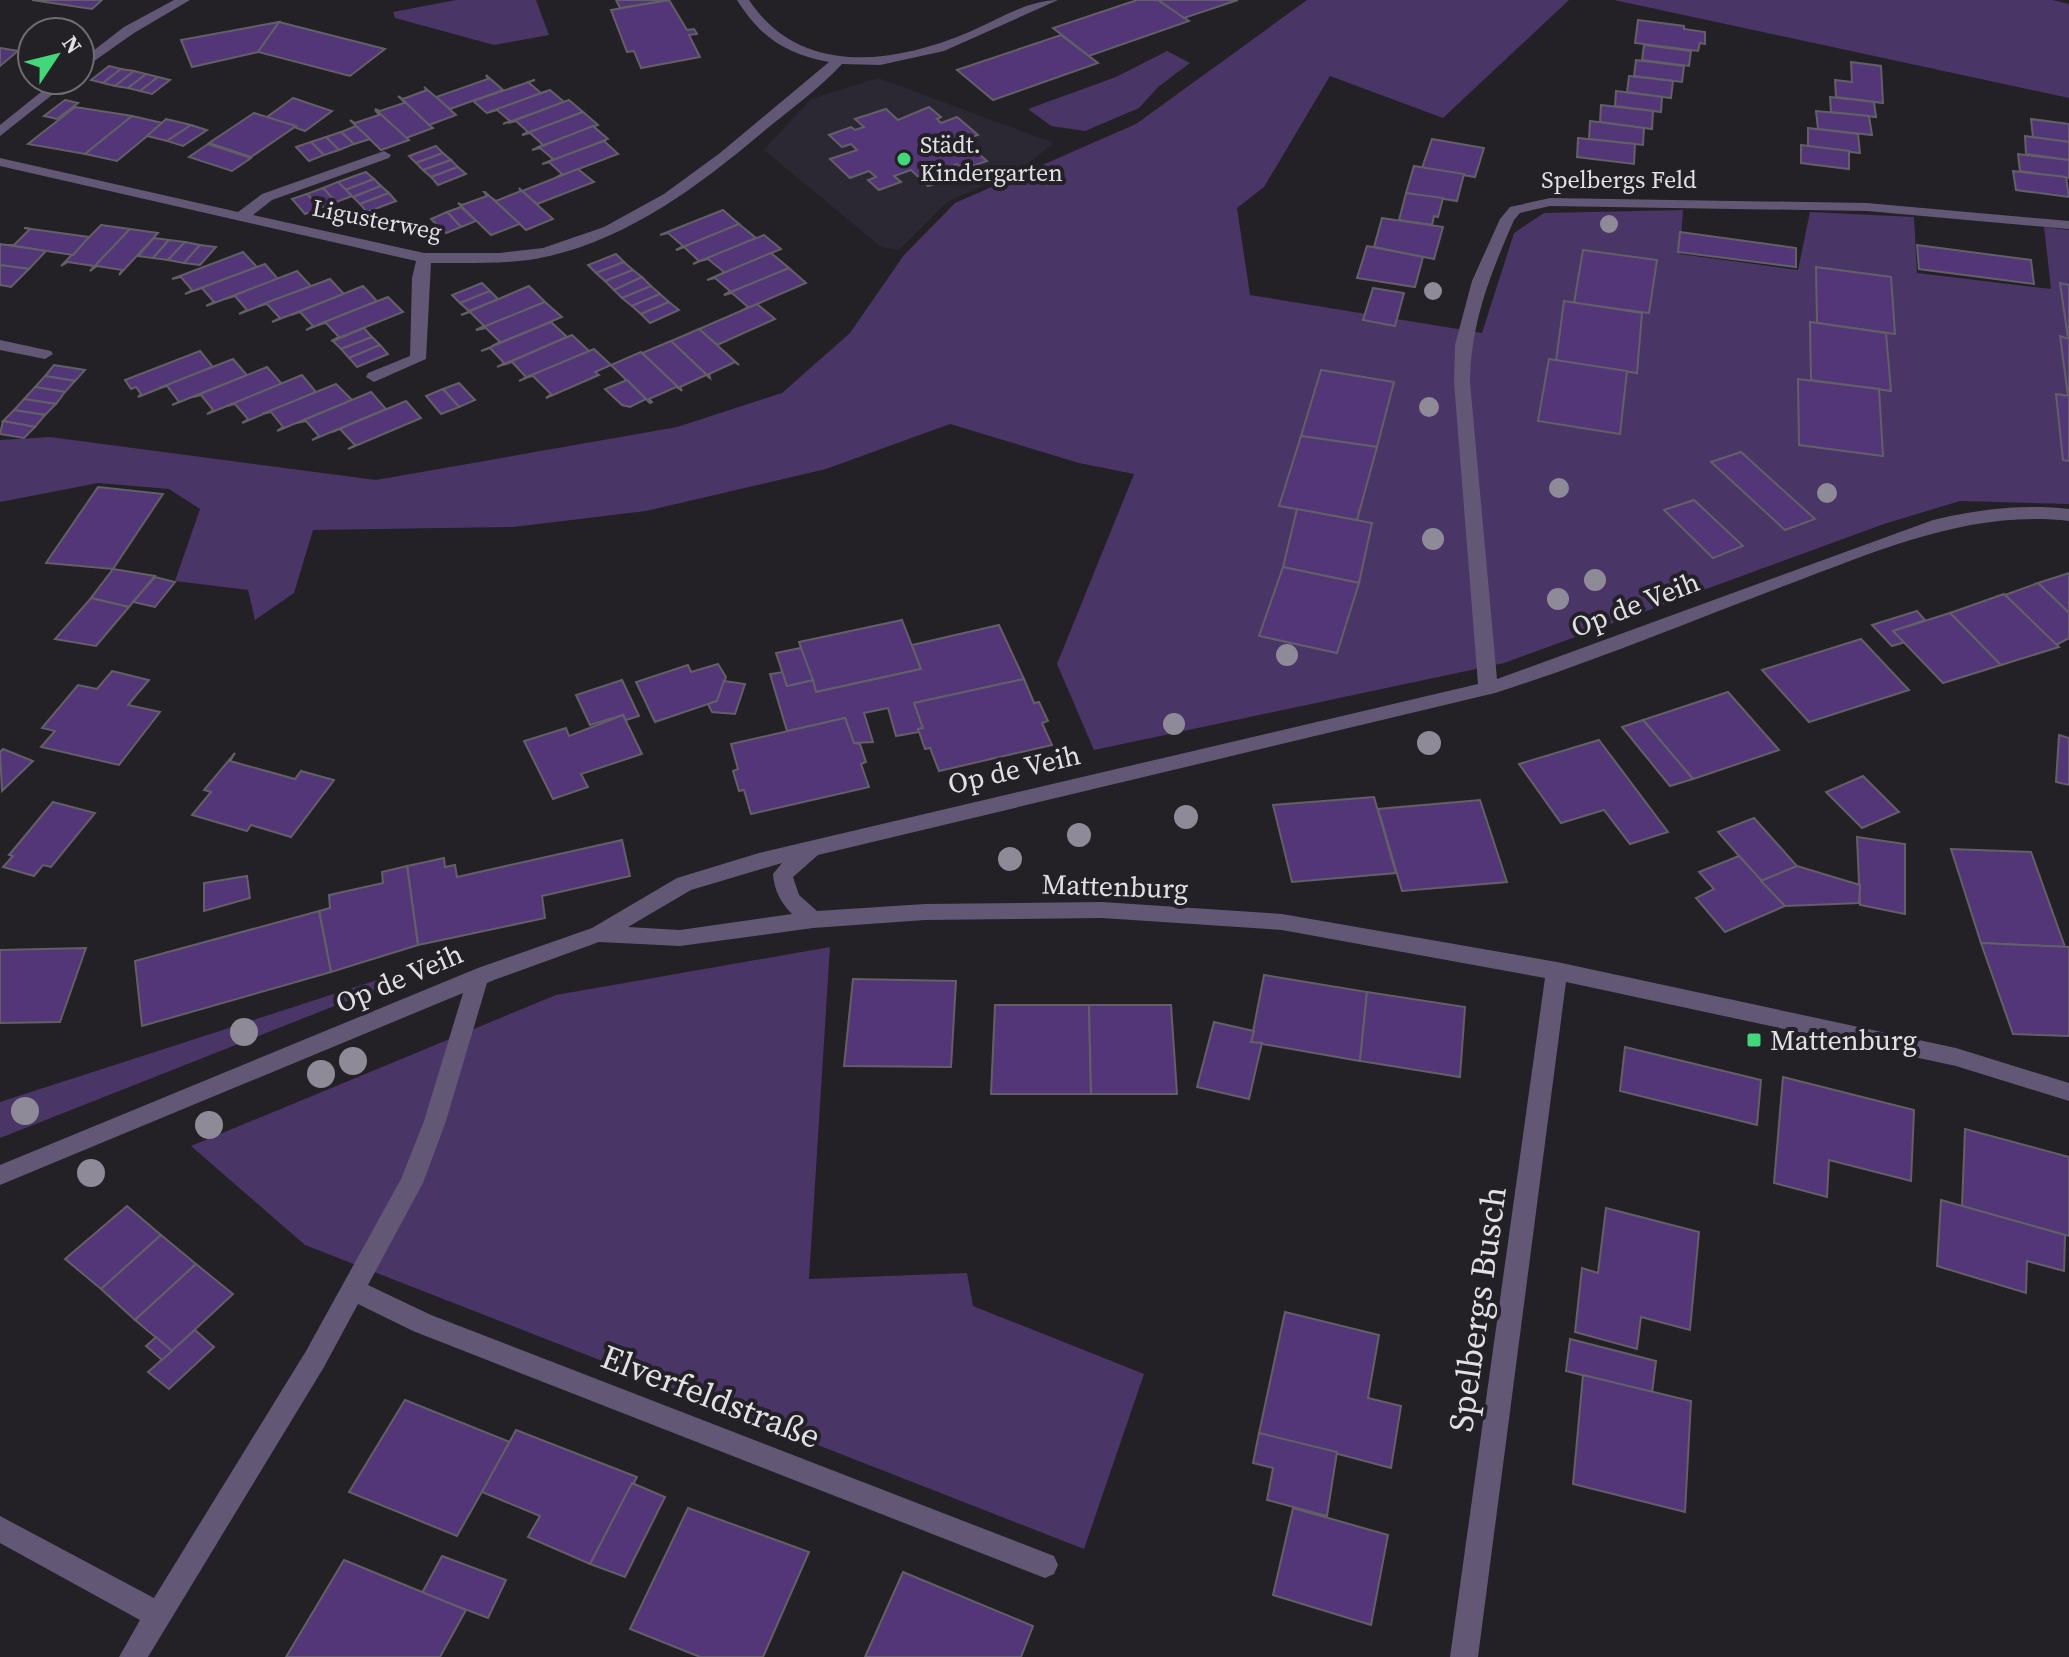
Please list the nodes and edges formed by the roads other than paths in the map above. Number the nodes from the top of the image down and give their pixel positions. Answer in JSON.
{"nodes":[{"id":1,"x":184,"y":0,"type":"edge"},
{"id":2,"x":743,"y":0,"type":"edge"},
{"id":3,"x":1052,"y":0,"type":"edge"},
{"id":4,"x":96,"y":55,"type":"edge"},
{"id":5,"x":837,"y":61,"type":"junction"},
{"id":6,"x":44,"y":96,"type":"edge"},
{"id":7,"x":0,"y":132,"type":"edge"},
{"id":8,"x":384,"y":155,"type":"dead end"},
{"id":9,"x":0,"y":162,"type":"edge"},
{"id":10,"x":242,"y":216,"type":"junction"},
{"id":11,"x":2069,"y":225,"type":"edge"},
{"id":12,"x":424,"y":258,"type":"junction"},
{"id":13,"x":0,"y":345,"type":"edge"},
{"id":14,"x":45,"y":354,"type":"dead end"},
{"id":15,"x":374,"y":377,"type":"dead end"},
{"id":16,"x":2069,"y":515,"type":"edge"},
{"id":17,"x":1488,"y":688,"type":"junction"},
{"id":18,"x":816,"y":847,"type":"junction"},
{"id":19,"x":813,"y":920,"type":"junction"},
{"id":20,"x":599,"y":934,"type":"junction"},
{"id":21,"x":1557,"y":971,"type":"junction"},
{"id":22,"x":478,"y":978,"type":"junction"},
{"id":23,"x":2069,"y":1092,"type":"edge"},
{"id":24,"x":0,"y":1175,"type":"edge"},
{"id":25,"x":353,"y":1290,"type":"junction"},
{"id":26,"x":0,"y":1529,"type":"edge"},
{"id":27,"x":1045,"y":1565,"type":"dead end"},
{"id":28,"x":159,"y":1616,"type":"junction"},
{"id":29,"x":133,"y":1657,"type":"edge"},
{"id":30,"x":1464,"y":1657,"type":"edge"}],
"edges":[{"from":1,"to":4,"type":"street"},
{"from":2,"to":5,"type":"street"},
{"from":3,"to":5,"type":"street"},
{"from":5,"to":12,"type":"street","name":"Ligusterweg"},
{"from":6,"to":7,"type":"street"},
{"from":8,"to":10,"type":"street"},
{"from":9,"to":10,"type":"street","name":"Ligusterweg"},
{"from":10,"to":12,"type":"street","name":"Ligusterweg"},
{"from":11,"to":17,"type":"street","name":"Spelbergs Feld"},
{"from":12,"to":15,"type":"street"},
{"from":13,"to":14,"type":"street"},
{"from":16,"to":17,"type":"street","name":"Op de Veih"},
{"from":17,"to":18,"type":"street","name":"Op de Veih"},
{"from":18,"to":19,"type":"street"},
{"from":18,"to":20,"type":"street","name":"Op de Veih"},
{"from":19,"to":20,"type":"street","name":"Mattenburg"},
{"from":19,"to":21,"type":"street","name":"Mattenburg"},
{"from":20,"to":22,"type":"street","name":"Op de Veih"},
{"from":21,"to":23,"type":"street","name":"Mattenburg"},
{"from":21,"to":30,"type":"street","name":"Spelbergs Busch"},
{"from":22,"to":24,"type":"street","name":"Op de Veih"},
{"from":22,"to":25,"type":"street"},
{"from":25,"to":27,"type":"street","name":"Elverfeldstraße"},
{"from":25,"to":28,"type":"street"},
{"from":26,"to":28,"type":"street"},
{"from":28,"to":29,"type":"street"}]}
